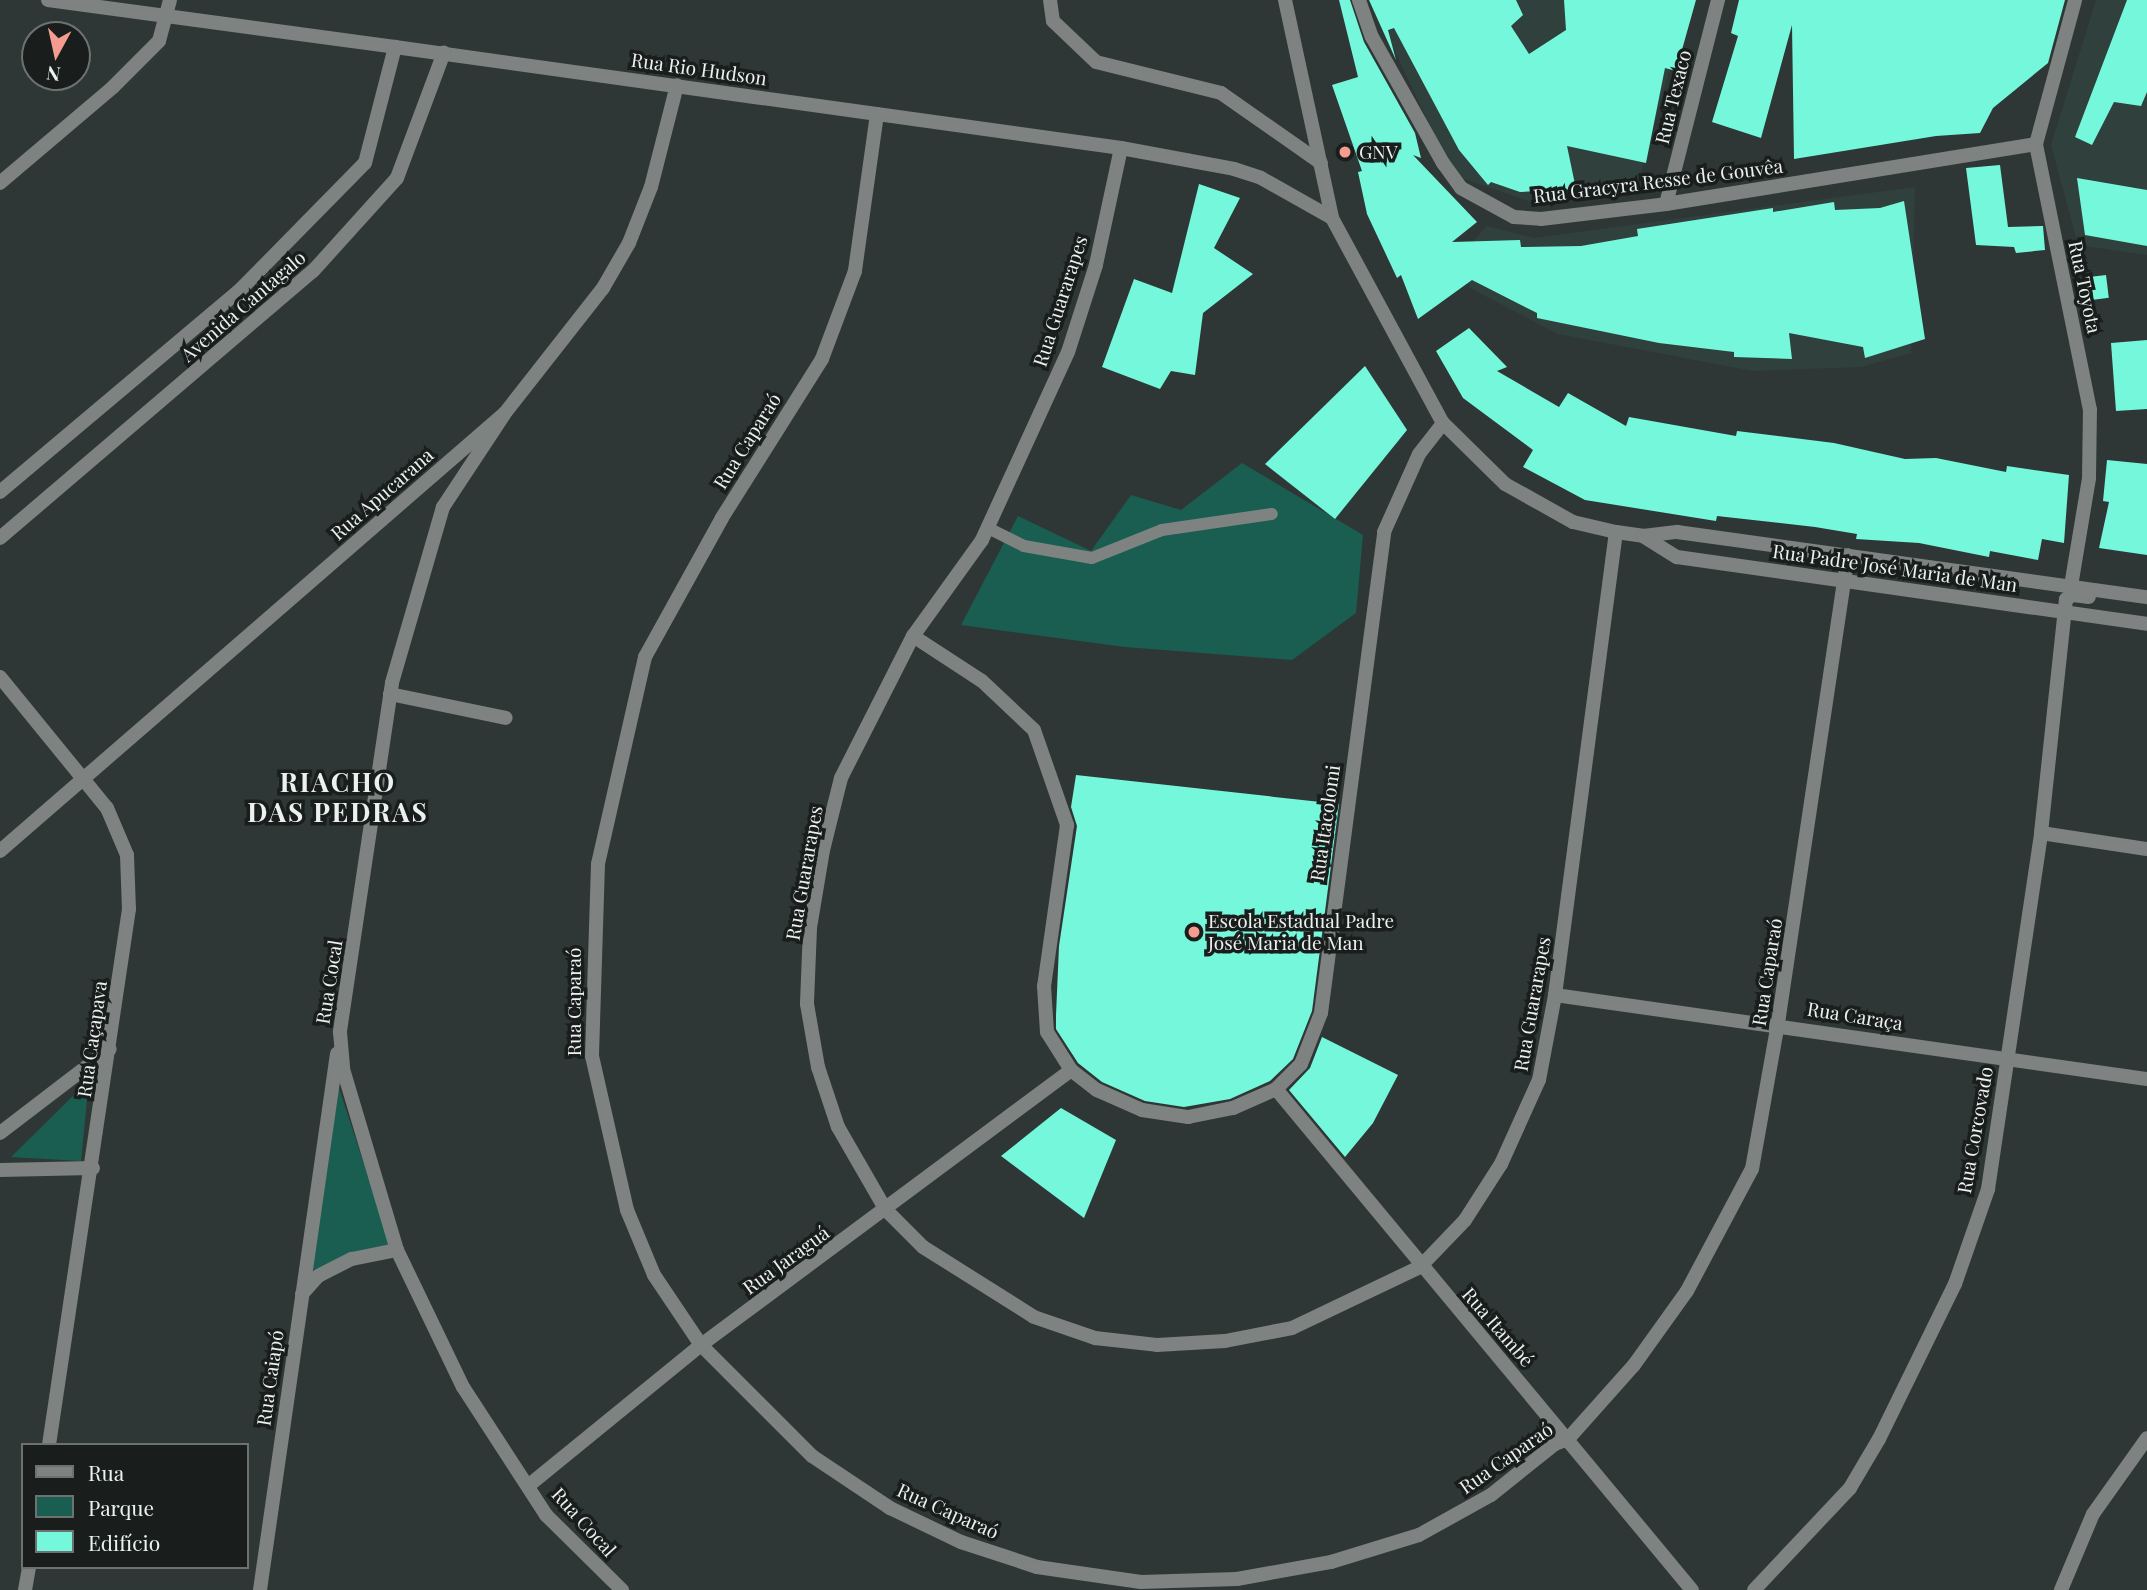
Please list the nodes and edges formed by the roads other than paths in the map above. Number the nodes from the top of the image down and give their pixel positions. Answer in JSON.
{"nodes":[{"id":1,"x":48,"y":0,"type":"edge"},
{"id":2,"x":170,"y":0,"type":"edge"},
{"id":3,"x":1050,"y":0,"type":"edge"},
{"id":4,"x":1285,"y":0,"type":"edge"},
{"id":5,"x":1359,"y":0,"type":"edge"},
{"id":6,"x":1718,"y":0,"type":"edge"},
{"id":7,"x":2075,"y":0,"type":"edge"},
{"id":8,"x":167,"y":17,"type":"junction"},
{"id":9,"x":395,"y":47,"type":"junction"},
{"id":10,"x":444,"y":52,"type":"junction"},
{"id":11,"x":677,"y":85,"type":"junction"},
{"id":12,"x":877,"y":114,"type":"junction"},
{"id":13,"x":2036,"y":144,"type":"junction"},
{"id":14,"x":1121,"y":149,"type":"junction"},
{"id":15,"x":1321,"y":163,"type":"junction"},
{"id":16,"x":0,"y":183,"type":"edge"},
{"id":17,"x":1666,"y":204,"type":"junction"},
{"id":18,"x":1332,"y":218,"type":"junction"},
{"id":19,"x":505,"y":413,"type":"junction"},
{"id":20,"x":1443,"y":423,"type":"junction"},
{"id":21,"x":0,"y":492,"type":"edge"},
{"id":22,"x":1272,"y":513,"type":"dead end"},
{"id":23,"x":988,"y":528,"type":"junction"},
{"id":24,"x":1616,"y":532,"type":"junction"},
{"id":25,"x":1643,"y":536,"type":"junction"},
{"id":26,"x":0,"y":538,"type":"edge"},
{"id":27,"x":1848,"y":555,"type":"junction"},
{"id":28,"x":1845,"y":580,"type":"junction"},
{"id":29,"x":2071,"y":586,"type":"junction"},
{"id":30,"x":2147,"y":597,"type":"edge"},
{"id":31,"x":2147,"y":605,"type":"edge"},
{"id":32,"x":2068,"y":612,"type":"junction"},
{"id":33,"x":2147,"y":624,"type":"edge"},
{"id":34,"x":913,"y":636,"type":"junction"},
{"id":35,"x":0,"y":677,"type":"edge"},
{"id":36,"x":390,"y":694,"type":"junction"},
{"id":37,"x":506,"y":718,"type":"dead end"},
{"id":38,"x":85,"y":779,"type":"junction"},
{"id":39,"x":2041,"y":833,"type":"junction"},
{"id":40,"x":2147,"y":849,"type":"edge"},
{"id":41,"x":0,"y":851,"type":"edge"},
{"id":42,"x":1555,"y":995,"type":"junction"},
{"id":43,"x":1779,"y":1023,"type":"junction"},
{"id":44,"x":340,"y":1032,"type":"junction"},
{"id":45,"x":110,"y":1049,"type":"junction"},
{"id":46,"x":2007,"y":1060,"type":"junction"},
{"id":47,"x":1071,"y":1070,"type":"junction"},
{"id":48,"x":2147,"y":1079,"type":"edge"},
{"id":49,"x":1276,"y":1089,"type":"junction"},
{"id":50,"x":0,"y":1133,"type":"edge"},
{"id":51,"x":93,"y":1168,"type":"junction"},
{"id":52,"x":0,"y":1170,"type":"edge"},
{"id":53,"x":886,"y":1210,"type":"junction"},
{"id":54,"x":397,"y":1250,"type":"junction"},
{"id":55,"x":1420,"y":1267,"type":"junction"},
{"id":56,"x":302,"y":1295,"type":"junction"},
{"id":57,"x":701,"y":1345,"type":"junction"},
{"id":58,"x":2147,"y":1438,"type":"edge"},
{"id":59,"x":1568,"y":1439,"type":"junction"},
{"id":60,"x":49,"y":1443,"type":"edge"},
{"id":61,"x":528,"y":1486,"type":"junction"},
{"id":62,"x":29,"y":1569,"type":"edge"},
{"id":63,"x":25,"y":1590,"type":"edge"},
{"id":64,"x":260,"y":1590,"type":"edge"},
{"id":65,"x":622,"y":1590,"type":"edge"},
{"id":66,"x":1692,"y":1590,"type":"edge"},
{"id":67,"x":1754,"y":1590,"type":"edge"},
{"id":68,"x":2062,"y":1590,"type":"edge"}],
"edges":[{"from":1,"to":8,"type":"street","name":"Rua Rio Hudson"},
{"from":2,"to":8,"type":"street"},
{"from":3,"to":15,"type":"street"},
{"from":4,"to":15,"type":"street","name":"Rua Padre José Maria de Man"},
{"from":5,"to":17,"type":"street","name":"Rua Gracyra Resse de Gouvêa"},
{"from":6,"to":17,"type":"street","name":"Rua Texaco"},
{"from":7,"to":13,"type":"street","name":"Rua Toyota"},
{"from":8,"to":9,"type":"street","name":"Rua Rio Hudson"},
{"from":8,"to":16,"type":"street"},
{"from":9,"to":10,"type":"street","name":"Rua Rio Hudson"},
{"from":9,"to":21,"type":"street","name":"Avenida Cantagalo"},
{"from":10,"to":11,"type":"street","name":"Rua Rio Hudson"},
{"from":10,"to":26,"type":"street","name":"Avenida Cantagalo"},
{"from":11,"to":12,"type":"street","name":"Rua Rio Hudson"},
{"from":11,"to":19,"type":"street","name":"Rua Apucarana"},
{"from":12,"to":14,"type":"street","name":"Rua Rio Hudson"},
{"from":12,"to":57,"type":"street","name":"Rua Caparaó"},
{"from":13,"to":17,"type":"street","name":"Rua Gracyra Resse de Gouvêa"},
{"from":13,"to":29,"type":"street","name":"Rua Toyota"},
{"from":14,"to":18,"type":"street","name":"Rua Rio Hudson"},
{"from":14,"to":23,"type":"street","name":"Rua Guararapes"},
{"from":15,"to":18,"type":"street","name":"Rua Padre José Maria de Man"},
{"from":18,"to":20,"type":"street","name":"Rua Padre José Maria de Man"},
{"from":19,"to":36,"type":"street","name":"Rua Cocal"},
{"from":19,"to":38,"type":"street","name":"Rua Apucarana"},
{"from":20,"to":24,"type":"street","name":"Rua Padre José Maria de Man"},
{"from":20,"to":49,"type":"street","name":"Rua Itacolomi"},
{"from":22,"to":23,"type":"lane"},
{"from":23,"to":34,"type":"street","name":"Rua Guararapes"},
{"from":24,"to":25,"type":"street","name":"Rua Padre José Maria de Man"},
{"from":24,"to":42,"type":"street","name":"Rua Guararapes"},
{"from":25,"to":27,"type":"street","name":"Rua Padre José Maria de Man"},
{"from":25,"to":28,"type":"street","name":"Rua Padre José Maria de Man"},
{"from":27,"to":28,"type":"street","name":"Rua Caparaó"},
{"from":27,"to":29,"type":"street","name":"Rua Padre José Maria de Man"},
{"from":28,"to":32,"type":"street","name":"Rua Padre José Maria de Man"},
{"from":28,"to":43,"type":"street","name":"Rua Caparaó"},
{"from":29,"to":30,"type":"street","name":"Rua Padre José Maria de Man"},
{"from":31,"to":32,"type":"street"},
{"from":32,"to":33,"type":"street","name":"Rua Padre José Maria de Man"},
{"from":32,"to":39,"type":"street","name":"Rua Corcovado"},
{"from":34,"to":47,"type":"street","name":"Rua Itacolomi"},
{"from":34,"to":53,"type":"street","name":"Rua Guararapes"},
{"from":35,"to":38,"type":"street","name":"Rua Caçapava"},
{"from":36,"to":37,"type":"street"},
{"from":36,"to":44,"type":"street","name":"Rua Cocal"},
{"from":38,"to":41,"type":"street","name":"Rua Apucarana"},
{"from":38,"to":45,"type":"street","name":"Rua Caçapava"},
{"from":39,"to":40,"type":"street"},
{"from":39,"to":46,"type":"street","name":"Rua Corcovado"},
{"from":42,"to":43,"type":"street","name":"Rua Caraça"},
{"from":42,"to":55,"type":"street","name":"Rua Guararapes"},
{"from":43,"to":46,"type":"street","name":"Rua Caraça"},
{"from":43,"to":59,"type":"street","name":"Rua Caparaó"},
{"from":44,"to":54,"type":"street","name":"Rua Cocal"},
{"from":44,"to":56,"type":"street","name":"Rua Caiapó"},
{"from":45,"to":50,"type":"street"},
{"from":45,"to":51,"type":"street","name":"Rua Caçapava"},
{"from":46,"to":48,"type":"street","name":"Rua Caraça"},
{"from":46,"to":67,"type":"street","name":"Rua Corcovado"},
{"from":47,"to":49,"type":"street","name":"Rua Itacolomi"},
{"from":47,"to":53,"type":"street","name":"Rua Jaraguá"},
{"from":49,"to":55,"type":"street","name":"Rua Itambé"},
{"from":51,"to":52,"type":"street"},
{"from":51,"to":60,"type":"street","name":"Rua Caçapava"},
{"from":53,"to":55,"type":"street","name":"Rua Guararapes"},
{"from":53,"to":57,"type":"street","name":"Rua Jaraguá"},
{"from":54,"to":56,"type":"street"},
{"from":54,"to":61,"type":"street","name":"Rua Cocal"},
{"from":55,"to":59,"type":"street","name":"Rua Itambé"},
{"from":56,"to":64,"type":"street","name":"Rua Caiapó"},
{"from":57,"to":59,"type":"street","name":"Rua Caparaó"},
{"from":57,"to":61,"type":"street","name":"Rua Jaraguá"},
{"from":58,"to":68,"type":"street"},
{"from":59,"to":66,"type":"street","name":"Rua Itambé"},
{"from":61,"to":65,"type":"street","name":"Rua Cocal"},
{"from":62,"to":63,"type":"street"}]}
